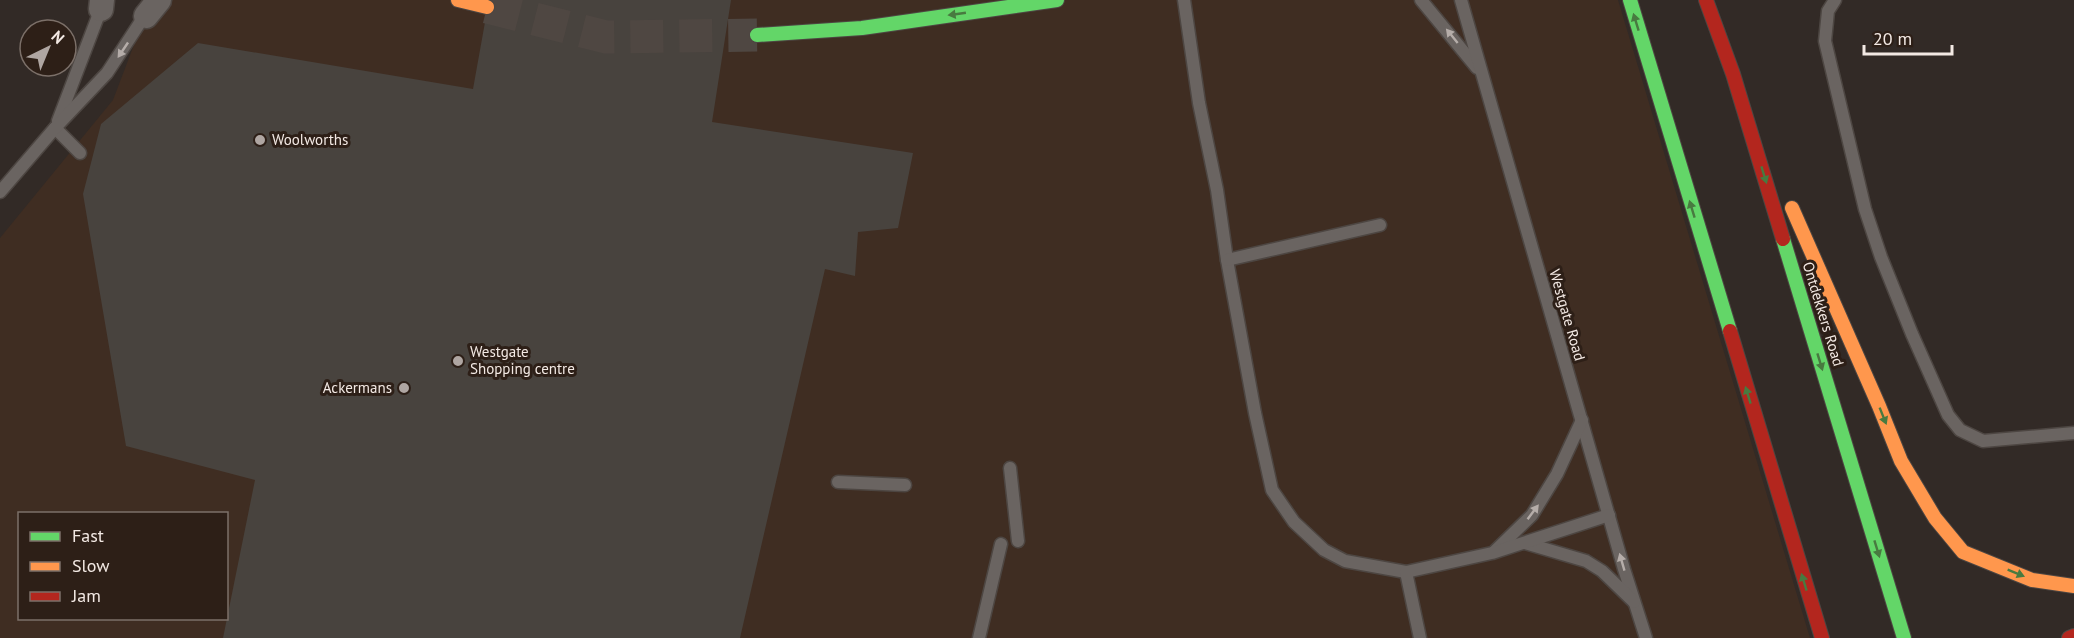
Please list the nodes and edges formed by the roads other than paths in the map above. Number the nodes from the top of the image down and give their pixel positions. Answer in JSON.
{"nodes":[{"id":1,"x":458,"y":0,"type":"edge"},
{"id":2,"x":1057,"y":0,"type":"edge"},
{"id":3,"x":1184,"y":0,"type":"edge"},
{"id":4,"x":1421,"y":0,"type":"edge"},
{"id":5,"x":1461,"y":0,"type":"edge"},
{"id":6,"x":1630,"y":0,"type":"edge"},
{"id":7,"x":1706,"y":0,"type":"edge"},
{"id":8,"x":1835,"y":0,"type":"edge"},
{"id":9,"x":102,"y":3,"type":"edge"},
{"id":10,"x":153,"y":5,"type":"edge"},
{"id":11,"x":488,"y":7,"type":"tunnel mouth"},
{"id":12,"x":757,"y":35,"type":"tunnel mouth"},
{"id":13,"x":1482,"y":74,"type":"junction"},
{"id":14,"x":1733,"y":74,"type":"junction"},
{"id":15,"x":56,"y":128,"type":"junction"},
{"id":16,"x":80,"y":153,"type":"dead end"},
{"id":17,"x":0,"y":192,"type":"edge"},
{"id":18,"x":1380,"y":225,"type":"dead end"},
{"id":19,"x":1227,"y":261,"type":"junction"},
{"id":20,"x":1582,"y":420,"type":"junction"},
{"id":21,"x":2074,"y":434,"type":"edge"},
{"id":22,"x":1010,"y":468,"type":"dead end"},
{"id":23,"x":838,"y":482,"type":"dead end"},
{"id":24,"x":906,"y":484,"type":"dead end"},
{"id":25,"x":1609,"y":515,"type":"junction"},
{"id":26,"x":1018,"y":541,"type":"dead end"},
{"id":27,"x":1525,"y":543,"type":"junction"},
{"id":28,"x":1001,"y":544,"type":"dead end"},
{"id":29,"x":1963,"y":552,"type":"junction"},
{"id":30,"x":1492,"y":553,"type":"junction"},
{"id":31,"x":1406,"y":572,"type":"junction"},
{"id":32,"x":2004,"y":583,"type":"dead end"},
{"id":33,"x":2074,"y":586,"type":"edge"},
{"id":34,"x":1635,"y":603,"type":"junction"},
{"id":35,"x":2074,"y":636,"type":"edge"},
{"id":36,"x":979,"y":638,"type":"edge"},
{"id":37,"x":1420,"y":638,"type":"edge"},
{"id":38,"x":1646,"y":638,"type":"edge"},
{"id":39,"x":1822,"y":638,"type":"edge"},
{"id":40,"x":1904,"y":638,"type":"edge"},
{"id":41,"x":2069,"y":638,"type":"edge"}],
"edges":[{"from":1,"to":11,"type":"main road"},
{"from":2,"to":12,"type":"main road","one_way":true},
{"from":3,"to":19,"type":"lane"},
{"from":13,"to":4,"type":"lane","one_way":true},
{"from":5,"to":13,"type":"lane","name":"Westgate Road"},
{"from":39,"to":6,"type":"main road","one_way":true},
{"from":7,"to":14,"type":"main road","name":"Ontdekkers Road"},
{"from":8,"to":21,"type":"lane"},
{"from":9,"to":15,"type":"lane"},
{"from":10,"to":15,"type":"lane","one_way":true},
{"from":13,"to":20,"type":"lane","name":"Westgate Road"},
{"from":14,"to":29,"type":"main road","one_way":true},
{"from":14,"to":40,"type":"main road","name":"Ontdekkers Road","one_way":true},
{"from":15,"to":16,"type":"lane"},
{"from":15,"to":17,"type":"lane"},
{"from":18,"to":19,"type":"lane"},
{"from":19,"to":31,"type":"lane"},
{"from":20,"to":25,"type":"lane","name":"Westgate Road"},
{"from":30,"to":20,"type":"lane","one_way":true},
{"from":22,"to":26,"type":"lane"},
{"from":23,"to":24,"type":"lane"},
{"from":25,"to":27,"type":"lane"},
{"from":34,"to":25,"type":"lane","name":"Westgate Road","one_way":true},
{"from":27,"to":30,"type":"lane"},
{"from":27,"to":34,"type":"lane"},
{"from":28,"to":36,"type":"lane"},
{"from":29,"to":32,"type":"main road"},
{"from":29,"to":33,"type":"main road","one_way":true},
{"from":30,"to":31,"type":"lane"},
{"from":31,"to":37,"type":"lane"},
{"from":34,"to":38,"type":"lane","name":"Westgate Road"},
{"from":35,"to":41,"type":"main road"}]}
